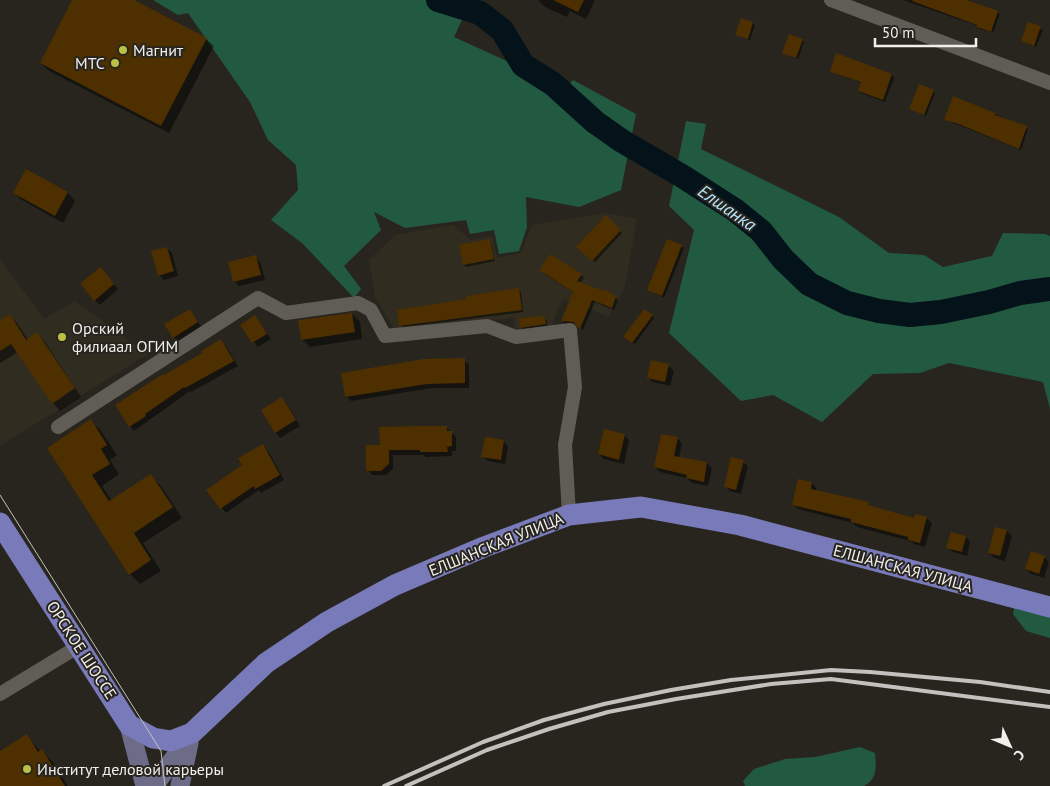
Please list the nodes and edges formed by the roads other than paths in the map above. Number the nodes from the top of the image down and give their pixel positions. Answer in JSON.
{"nodes":[{"id":1,"x":831,"y":0,"type":"edge"},
{"id":2,"x":1050,"y":82,"type":"edge"},
{"id":3,"x":58,"y":427,"type":"dead end"},
{"id":4,"x":569,"y":515,"type":"junction"},
{"id":5,"x":0,"y":523,"type":"edge"},
{"id":6,"x":1050,"y":607,"type":"edge"},
{"id":7,"x":79,"y":646,"type":"junction"},
{"id":8,"x":0,"y":694,"type":"edge"},
{"id":9,"x":129,"y":724,"type":"junction"},
{"id":10,"x":192,"y":733,"type":"junction"},
{"id":11,"x":145,"y":786,"type":"edge"},
{"id":12,"x":154,"y":786,"type":"edge"},
{"id":13,"x":180,"y":786,"type":"edge"}],
"edges":[{"from":1,"to":2,"type":"street"},
{"from":3,"to":4,"type":"street"},
{"from":4,"to":6,"type":"main road","name":"ЕЛШАНСКАЯ УЛИЦА"},
{"from":4,"to":10,"type":"main road","name":"ЕЛШАНСКАЯ УЛИЦА"},
{"from":5,"to":7,"type":"main road","name":"ОРСКОЕ ШОССЕ"},
{"from":7,"to":8,"type":"street"},
{"from":7,"to":9,"type":"main road","name":"ОРСКОЕ ШОССЕ"},
{"from":9,"to":10,"type":"main road"},
{"from":9,"to":11,"type":"main road","name":"ОРСКОЕ ШОССЕ"},
{"from":10,"to":12,"type":"main road"},
{"from":10,"to":13,"type":"main road"}]}
